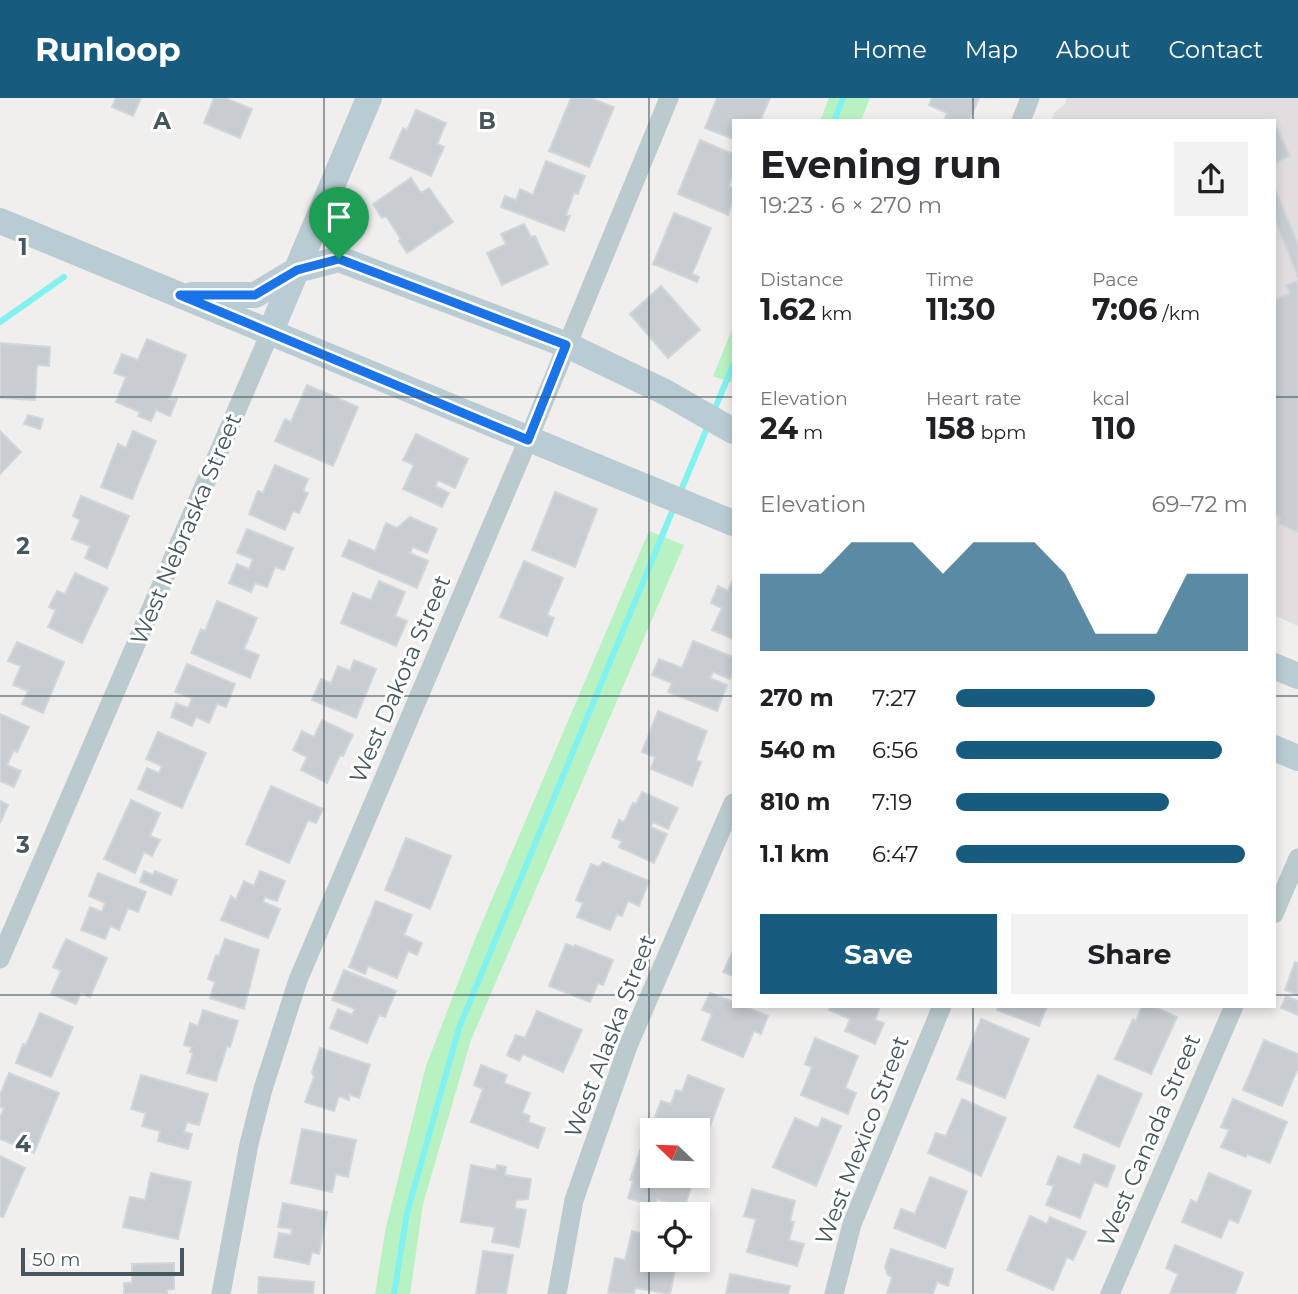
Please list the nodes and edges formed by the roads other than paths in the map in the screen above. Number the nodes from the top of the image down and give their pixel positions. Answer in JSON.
{"nodes":[{"id":1,"x":369,"y":98,"type":"edge"},
{"id":2,"x":669,"y":98,"type":"edge"},
{"id":3,"x":1030,"y":98,"type":"edge"},
{"id":4,"x":1022,"y":119,"type":"edge"},
{"id":5,"x":0,"y":222,"type":"edge"},
{"id":6,"x":297,"y":270,"type":"junction"},
{"id":7,"x":180,"y":295,"type":"junction"},
{"id":8,"x":270,"y":332,"type":"junction"},
{"id":9,"x":566,"y":345,"type":"junction"},
{"id":10,"x":732,"y":430,"type":"edge"},
{"id":11,"x":528,"y":440,"type":"junction"},
{"id":12,"x":732,"y":523,"type":"edge"},
{"id":13,"x":1276,"y":667,"type":"edge"},
{"id":14,"x":1298,"y":676,"type":"edge"},
{"id":15,"x":1276,"y":749,"type":"edge"},
{"id":16,"x":1298,"y":758,"type":"edge"},
{"id":17,"x":732,"y":805,"type":"edge"},
{"id":18,"x":1298,"y":858,"type":"edge"},
{"id":19,"x":1276,"y":909,"type":"edge"},
{"id":20,"x":0,"y":959,"type":"edge"},
{"id":21,"x":941,"y":1008,"type":"edge"},
{"id":22,"x":1233,"y":1008,"type":"edge"},
{"id":23,"x":221,"y":1294,"type":"edge"},
{"id":24,"x":557,"y":1294,"type":"edge"},
{"id":25,"x":834,"y":1294,"type":"edge"},
{"id":26,"x":1110,"y":1294,"type":"edge"}],
"edges":[{"from":1,"to":6,"type":"main road","name":"West Nebraska Street"},
{"from":2,"to":9,"type":"street","name":"West Dakota Street"},
{"from":3,"to":4,"type":"street"},
{"from":5,"to":7,"type":"main road"},
{"from":6,"to":7,"type":"main road"},
{"from":6,"to":8,"type":"main road","name":"West Nebraska Street"},
{"from":6,"to":9,"type":"main road"},
{"from":7,"to":8,"type":"main road"},
{"from":8,"to":11,"type":"main road"},
{"from":8,"to":20,"type":"street","name":"West Nebraska Street"},
{"from":9,"to":10,"type":"main road"},
{"from":9,"to":11,"type":"street","name":"West Dakota Street"},
{"from":11,"to":12,"type":"main road"},
{"from":11,"to":23,"type":"street","name":"West Dakota Street"},
{"from":13,"to":14,"type":"main road"},
{"from":15,"to":16,"type":"main road"},
{"from":17,"to":24,"type":"street","name":"West Alaska Street"},
{"from":18,"to":19,"type":"street"},
{"from":21,"to":25,"type":"street","name":"West Mexico Street"},
{"from":22,"to":26,"type":"street","name":"West Canada Street"}]}
